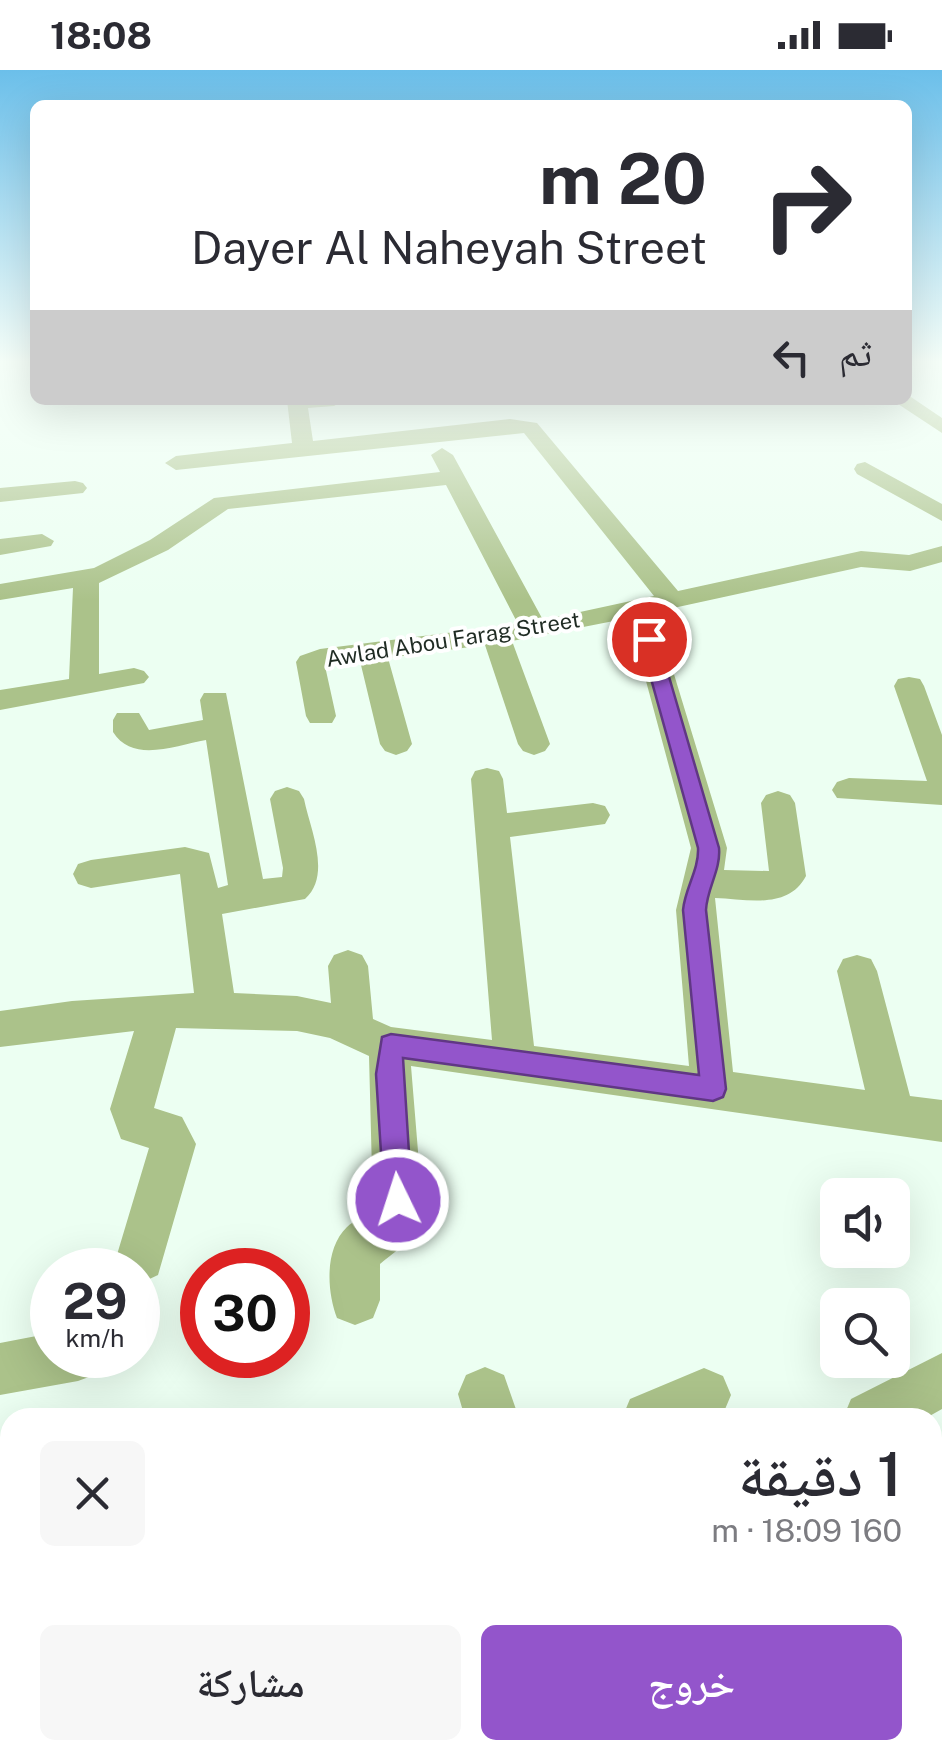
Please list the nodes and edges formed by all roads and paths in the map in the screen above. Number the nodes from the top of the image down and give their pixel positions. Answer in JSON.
{"nodes":[{"id":1,"x":301,"y":443,"type":"edge"},
{"id":2,"x":355,"y":443,"type":"edge"},
{"id":3,"x":436,"y":443,"type":"edge"},
{"id":4,"x":545,"y":443,"type":"edge"},
{"id":5,"x":302,"y":449,"type":"junction"},
{"id":6,"x":176,"y":463,"type":"dead end"},
{"id":7,"x":865,"y":468,"type":"dead end"},
{"id":8,"x":454,"y":478,"type":"junction"},
{"id":9,"x":75,"y":488,"type":"dead end"},
{"id":10,"x":0,"y":494,"type":"edge"},
{"id":11,"x":942,"y":514,"type":"edge"},
{"id":12,"x":42,"y":541,"type":"dead end"},
{"id":13,"x":0,"y":547,"type":"edge"},
{"id":14,"x":942,"y":554,"type":"edge"},
{"id":15,"x":86,"y":581,"type":"junction"},
{"id":16,"x":0,"y":592,"type":"edge"},
{"id":17,"x":655,"y":603,"type":"junction"},
{"id":18,"x":536,"y":630,"type":"junction"},
{"id":19,"x":496,"y":637,"type":"junction"},
{"id":20,"x":372,"y":652,"type":"junction"},
{"id":21,"x":134,"y":677,"type":"dead end"},
{"id":22,"x":84,"y":684,"type":"junction"},
{"id":23,"x":909,"y":686,"type":"dead end"},
{"id":24,"x":0,"y":700,"type":"edge"},
{"id":25,"x":320,"y":716,"type":"dead end"},
{"id":26,"x":128,"y":720,"type":"dead end"},
{"id":27,"x":396,"y":744,"type":"dead end"},
{"id":28,"x":534,"y":744,"type":"dead end"},
{"id":29,"x":487,"y":779,"type":"dead end"},
{"id":30,"x":942,"y":779,"type":"edge"},
{"id":31,"x":849,"y":790,"type":"dead end"},
{"id":32,"x":942,"y":793,"type":"edge"},
{"id":33,"x":286,"y":799,"type":"dead end"},
{"id":34,"x":778,"y":802,"type":"dead end"},
{"id":35,"x":593,"y":815,"type":"dead end"},
{"id":36,"x":491,"y":828,"type":"junction"},
{"id":37,"x":91,"y":874,"type":"dead end"},
{"id":38,"x":700,"y":884,"type":"junction"},
{"id":39,"x":248,"y":896,"type":"junction"},
{"id":40,"x":202,"y":904,"type":"junction"},
{"id":41,"x":348,"y":966,"type":"dead end"},
{"id":42,"x":857,"y":971,"type":"dead end"},
{"id":43,"x":217,"y":1012,"type":"junction"},
{"id":44,"x":160,"y":1014,"type":"junction"},
{"id":45,"x":0,"y":1029,"type":"edge"},
{"id":46,"x":372,"y":1038,"type":"junction"},
{"id":47,"x":515,"y":1061,"type":"junction"},
{"id":48,"x":713,"y":1089,"type":"junction"},
{"id":49,"x":893,"y":1115,"type":"junction"},
{"id":50,"x":942,"y":1122,"type":"edge"},
{"id":51,"x":144,"y":1248,"type":"edge"},
{"id":52,"x":355,"y":1300,"type":"dead end"},
{"id":53,"x":30,"y":1364,"type":"edge"},
{"id":54,"x":0,"y":1369,"type":"edge"},
{"id":55,"x":942,"y":1380,"type":"edge"},
{"id":56,"x":704,"y":1395,"type":"dead end"},
{"id":57,"x":673,"y":1408,"type":"edge"},
{"id":58,"x":889,"y":1408,"type":"edge"}],
"edges":[{"from":1,"to":5,"type":"street"},
{"from":2,"to":5,"type":"street"},
{"from":3,"to":8,"type":"street"},
{"from":4,"to":17,"type":"street"},
{"from":5,"to":6,"type":"street"},
{"from":7,"to":11,"type":"street"},
{"from":8,"to":15,"type":"street"},
{"from":8,"to":18,"type":"street"},
{"from":9,"to":10,"type":"street"},
{"from":12,"to":13,"type":"street"},
{"from":14,"to":17,"type":"street","name":"Awlad Abou Farag Street"},
{"from":15,"to":16,"type":"street"},
{"from":15,"to":22,"type":"street"},
{"from":17,"to":18,"type":"street","name":"Awlad Abou Farag Street"},
{"from":17,"to":38,"type":"street"},
{"from":18,"to":19,"type":"street","name":"Awlad Abou Farag Street"},
{"from":19,"to":20,"type":"street","name":"Awlad Abou Farag Street"},
{"from":19,"to":28,"type":"street"},
{"from":20,"to":25,"type":"street","name":"Awlad Abou Farag Street"},
{"from":20,"to":27,"type":"street"},
{"from":21,"to":22,"type":"street"},
{"from":22,"to":24,"type":"street"},
{"from":23,"to":30,"type":"street"},
{"from":26,"to":39,"type":"street"},
{"from":29,"to":36,"type":"street"},
{"from":31,"to":32,"type":"street"},
{"from":33,"to":39,"type":"street"},
{"from":34,"to":38,"type":"street"},
{"from":35,"to":36,"type":"street"},
{"from":36,"to":47,"type":"street"},
{"from":37,"to":40,"type":"street"},
{"from":38,"to":48,"type":"street"},
{"from":39,"to":40,"type":"street"},
{"from":40,"to":43,"type":"street"},
{"from":41,"to":46,"type":"street"},
{"from":42,"to":49,"type":"street"},
{"from":43,"to":44,"type":"street"},
{"from":43,"to":46,"type":"street"},
{"from":44,"to":45,"type":"street"},
{"from":44,"to":51,"type":"street"},
{"from":46,"to":47,"type":"street"},
{"from":46,"to":52,"type":"street"},
{"from":47,"to":48,"type":"street"},
{"from":48,"to":49,"type":"street"},
{"from":49,"to":50,"type":"street"},
{"from":53,"to":54,"type":"street"},
{"from":55,"to":58,"type":"street"},
{"from":56,"to":57,"type":"street"}]}
